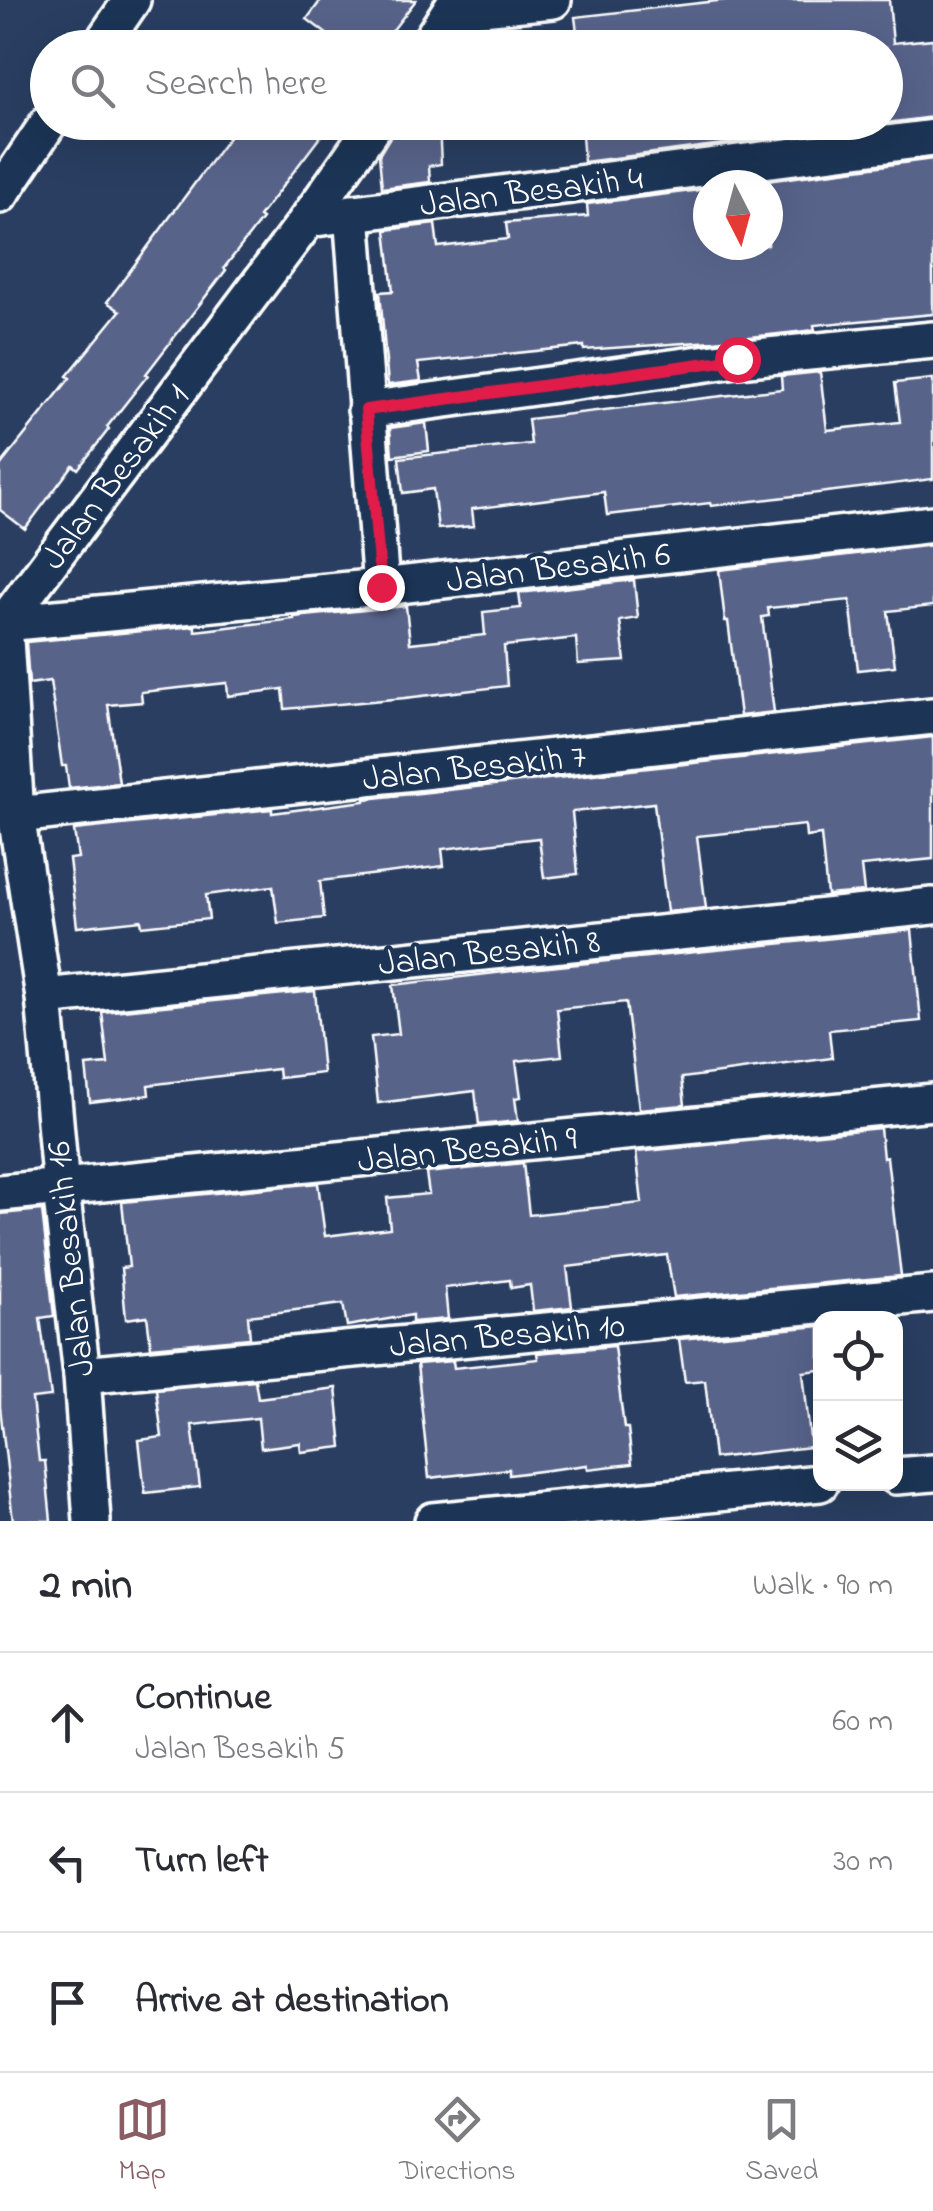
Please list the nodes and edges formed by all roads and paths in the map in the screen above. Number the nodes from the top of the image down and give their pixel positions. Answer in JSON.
{"nodes":[{"id":1,"x":132,"y":0,"type":"edge"},
{"id":2,"x":553,"y":0,"type":"edge"},
{"id":3,"x":454,"y":5,"type":"edge"},
{"id":4,"x":112,"y":30,"type":"edge"},
{"id":5,"x":438,"y":30,"type":"edge"},
{"id":6,"x":933,"y":138,"type":"edge"},
{"id":7,"x":37,"y":140,"type":"edge"},
{"id":8,"x":363,"y":140,"type":"edge"},
{"id":9,"x":0,"y":194,"type":"edge"},
{"id":10,"x":352,"y":213,"type":"junction"},
{"id":11,"x":308,"y":219,"type":"junction"},
{"id":12,"x":933,"y":340,"type":"edge"},
{"id":13,"x":366,"y":410,"type":"junction"},
{"id":14,"x":933,"y":524,"type":"edge"},
{"id":15,"x":381,"y":587,"type":"junction"},
{"id":16,"x":4,"y":624,"type":"junction"},
{"id":17,"x":933,"y":716,"type":"edge"},
{"id":18,"x":16,"y":815,"type":"junction"},
{"id":19,"x":933,"y":906,"type":"edge"},
{"id":20,"x":44,"y":997,"type":"junction"},
{"id":21,"x":933,"y":1102,"type":"edge"},
{"id":22,"x":61,"y":1188,"type":"junction"},
{"id":23,"x":0,"y":1194,"type":"edge"},
{"id":24,"x":933,"y":1294,"type":"edge"},
{"id":25,"x":82,"y":1375,"type":"junction"},
{"id":26,"x":933,"y":1472,"type":"edge"},
{"id":27,"x":903,"y":1475,"type":"edge"},
{"id":28,"x":813,"y":1485,"type":"edge"},
{"id":29,"x":92,"y":1521,"type":"edge"},
{"id":30,"x":433,"y":1521,"type":"edge"}],
"edges":[{"from":1,"to":4,"type":"street"},
{"from":2,"to":3,"type":"street"},
{"from":3,"to":5,"type":"street"},
{"from":6,"to":10,"type":"street","name":"Jalan Besakih 4"},
{"from":7,"to":9,"type":"street"},
{"from":8,"to":11,"type":"street","name":"Jalan Besakih 1"},
{"from":10,"to":11,"type":"street","name":"Jalan Besakih 4"},
{"from":10,"to":13,"type":"street"},
{"from":11,"to":16,"type":"street","name":"Jalan Besakih 1"},
{"from":12,"to":13,"type":"street"},
{"from":13,"to":15,"type":"street"},
{"from":14,"to":15,"type":"street","name":"Jalan Besakih 6"},
{"from":15,"to":16,"type":"street","name":"Jalan Besakih 6"},
{"from":16,"to":18,"type":"street"},
{"from":17,"to":18,"type":"street","name":"Jalan Besakih 7"},
{"from":18,"to":20,"type":"street"},
{"from":19,"to":20,"type":"street","name":"Jalan Besakih 8"},
{"from":20,"to":22,"type":"street","name":"Jalan Besakih 16"},
{"from":21,"to":22,"type":"street","name":"Jalan Besakih 9"},
{"from":22,"to":23,"type":"street","name":"Jalan Besakih 9"},
{"from":22,"to":25,"type":"street","name":"Jalan Besakih 16"},
{"from":24,"to":25,"type":"street","name":"Jalan Besakih 10"},
{"from":25,"to":29,"type":"street","name":"Jalan Besakih 16"},
{"from":26,"to":27,"type":"street"},
{"from":28,"to":30,"type":"street"}]}
